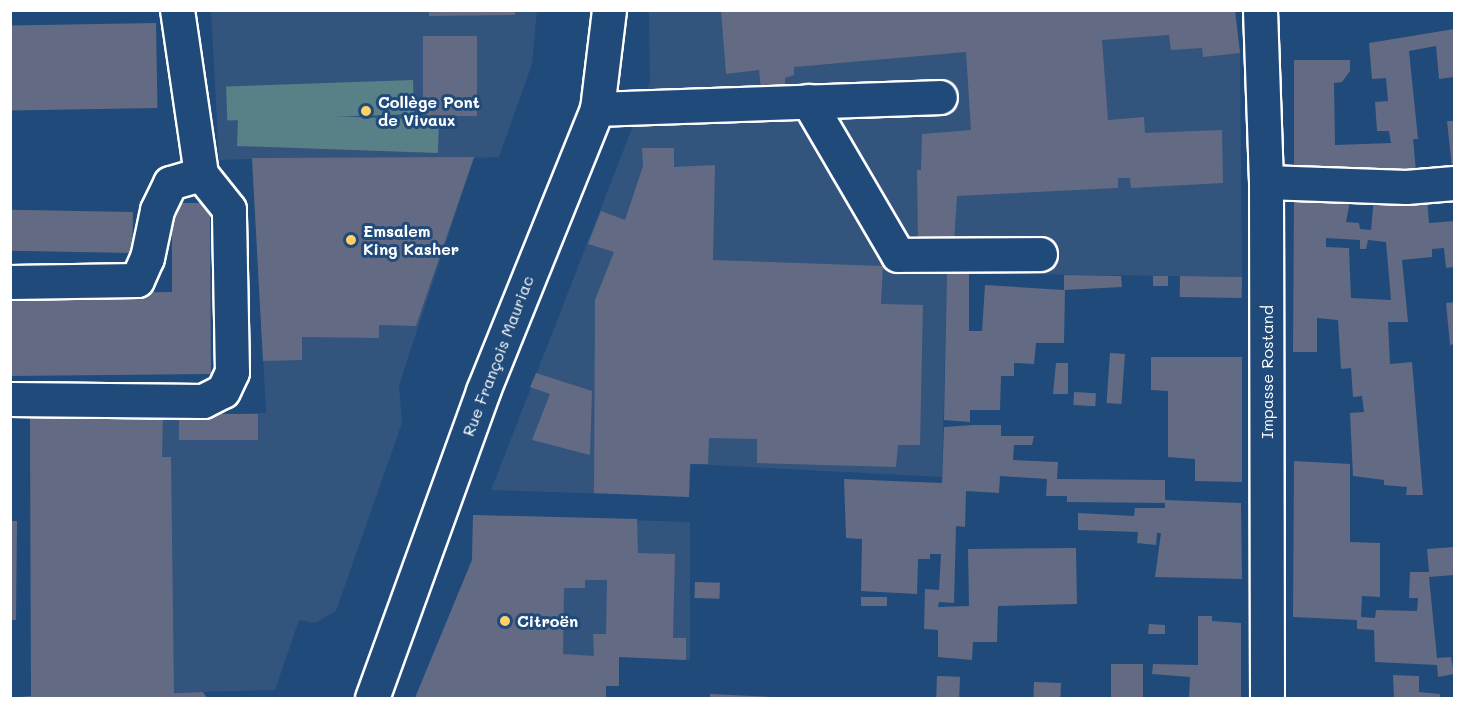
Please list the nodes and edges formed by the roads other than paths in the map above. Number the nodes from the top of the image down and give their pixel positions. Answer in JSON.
{"nodes":[{"id":1,"x":177,"y":10,"type":"edge"},
{"id":2,"x":609,"y":10,"type":"edge"},
{"id":3,"x":1260,"y":10,"type":"edge"},
{"id":4,"x":940,"y":97,"type":"dead end"},
{"id":5,"x":808,"y":101,"type":"junction"},
{"id":6,"x":597,"y":109,"type":"junction"},
{"id":7,"x":201,"y":174,"type":"junction"},
{"id":8,"x":1266,"y":182,"type":"junction"},
{"id":9,"x":1455,"y":183,"type":"edge"},
{"id":10,"x":1040,"y":254,"type":"dead end"},
{"id":11,"x":10,"y":282,"type":"edge"},
{"id":12,"x":10,"y":399,"type":"edge"},
{"id":13,"x":372,"y":699,"type":"edge"},
{"id":14,"x":1267,"y":699,"type":"edge"}],
"edges":[{"from":1,"to":7,"type":"street"},
{"from":2,"to":6,"type":"street","name":"Rue François Mauriac"},
{"from":3,"to":8,"type":"street","name":"Impasse Rostand"},
{"from":4,"to":5,"type":"street"},
{"from":5,"to":6,"type":"street"},
{"from":5,"to":10,"type":"street"},
{"from":6,"to":13,"type":"street","name":"Rue François Mauriac"},
{"from":7,"to":11,"type":"street"},
{"from":7,"to":12,"type":"street"},
{"from":8,"to":9,"type":"street"},
{"from":8,"to":14,"type":"street","name":"Impasse Rostand"}]}
